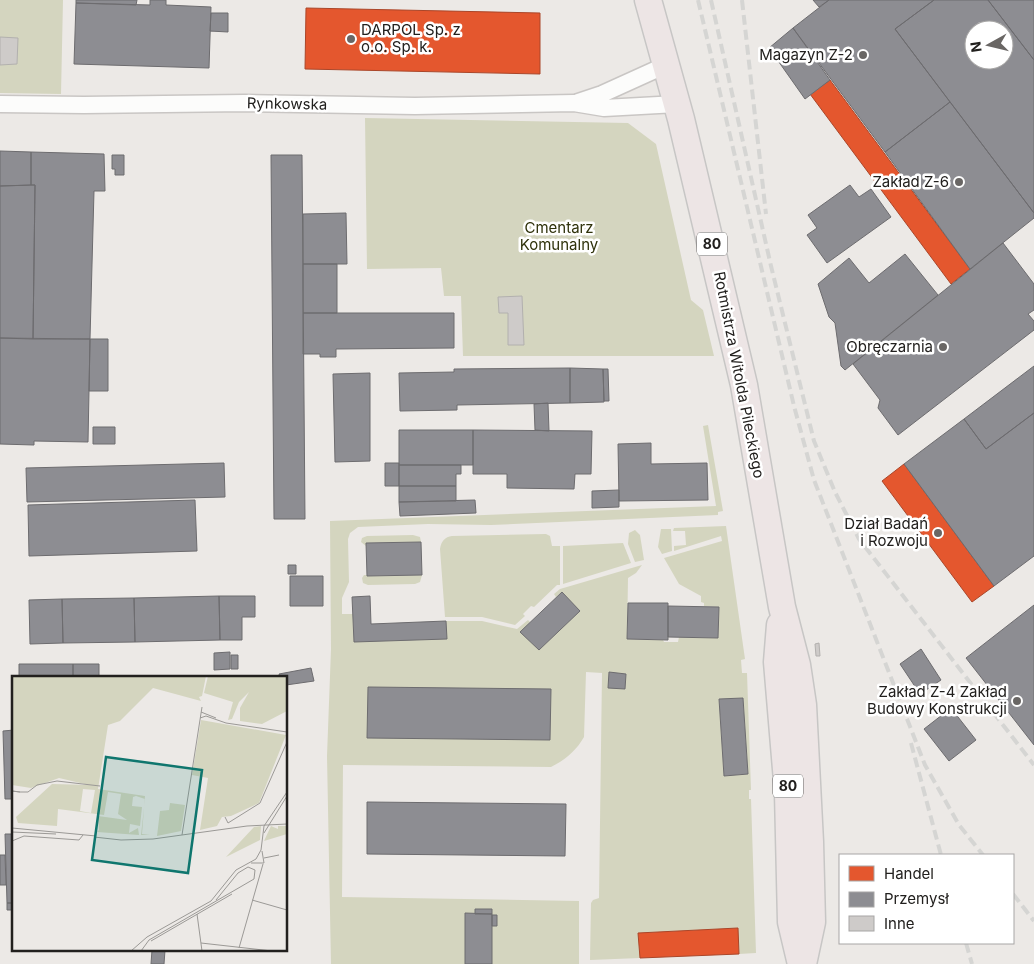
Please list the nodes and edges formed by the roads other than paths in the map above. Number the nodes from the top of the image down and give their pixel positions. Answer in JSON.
{"nodes":[{"id":1,"x":648,"y":0,"type":"edge"},
{"id":2,"x":666,"y":65,"type":"junction"},
{"id":3,"x":574,"y":103,"type":"junction"},
{"id":4,"x":0,"y":104,"type":"edge"},
{"id":5,"x":677,"y":104,"type":"junction"},
{"id":6,"x":802,"y":964,"type":"edge"}],
"edges":[{"from":1,"to":2,"type":"main road","name":"Rotmistrza Witolda Pileckiego","number":"80"},
{"from":2,"to":3,"type":"street","name":"Rynkowska"},
{"from":2,"to":5,"type":"main road","name":"Rotmistrza Witolda Pileckiego","number":"80"},
{"from":3,"to":4,"type":"street","name":"Rynkowska"},
{"from":3,"to":5,"type":"street","name":"Rynkowska"},
{"from":5,"to":6,"type":"main road","name":"Rotmistrza Witolda Pileckiego","number":"80"}]}
